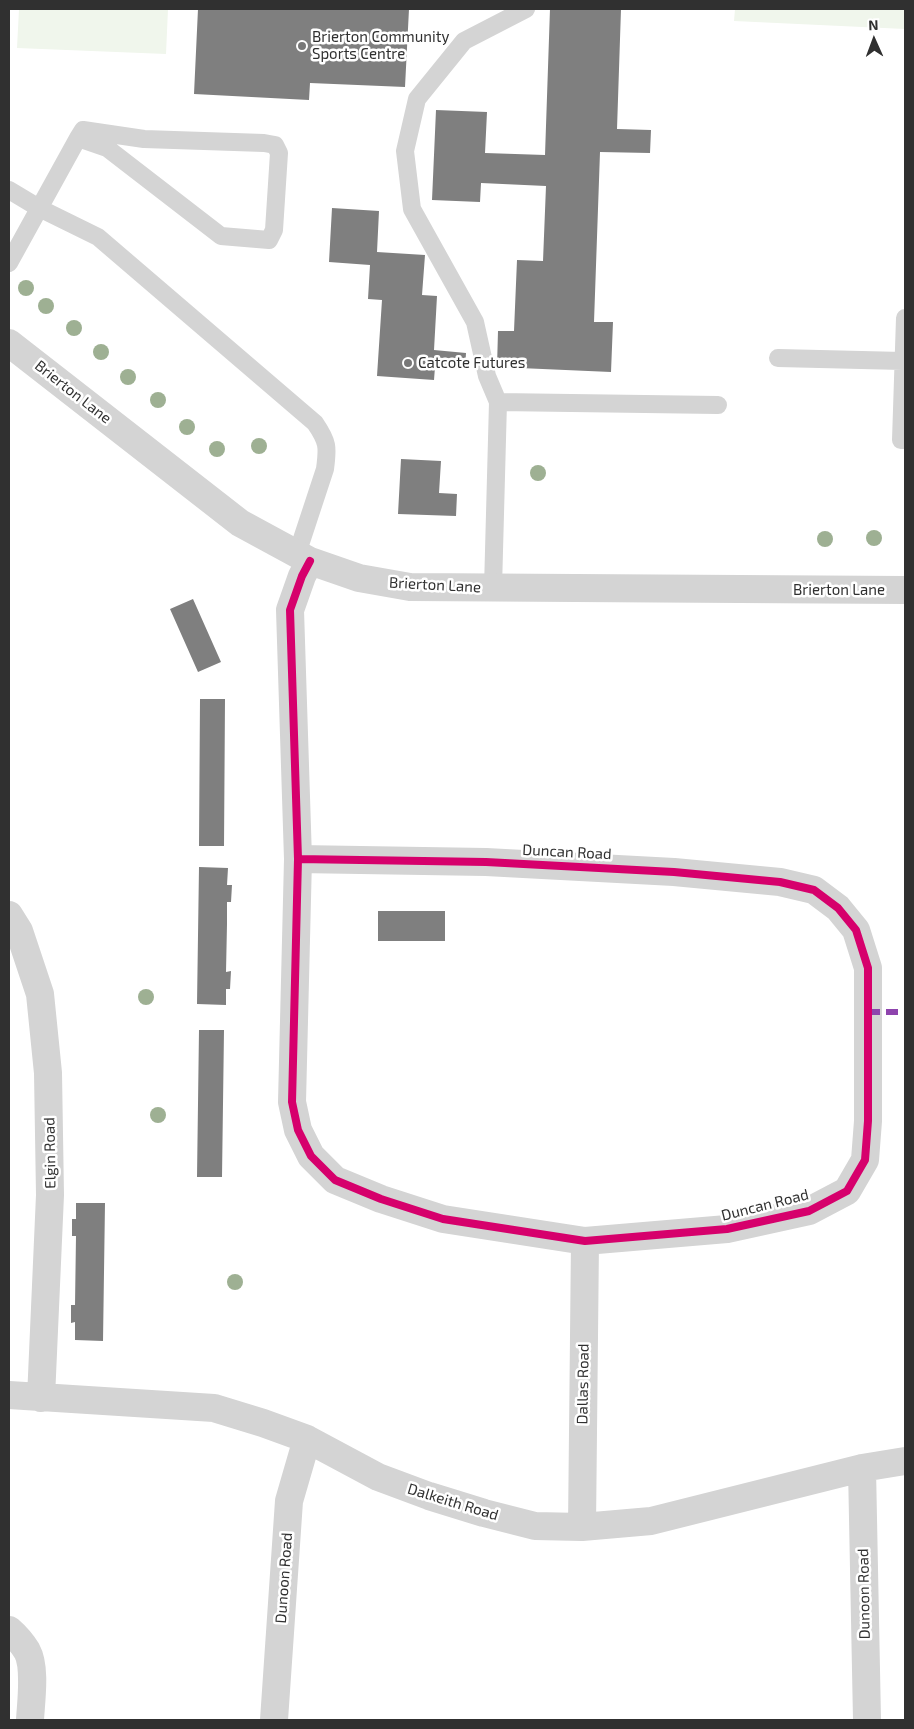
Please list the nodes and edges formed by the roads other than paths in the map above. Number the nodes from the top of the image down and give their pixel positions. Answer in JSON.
{"nodes":[{"id":1,"x":526,"y":9,"type":"edge"},
{"id":2,"x":78,"y":138,"type":"junction"},
{"id":3,"x":9,"y":190,"type":"edge"},
{"id":4,"x":39,"y":208,"type":"junction"},
{"id":5,"x":9,"y":263,"type":"edge"},
{"id":6,"x":905,"y":318,"type":"edge"},
{"id":7,"x":9,"y":343,"type":"edge"},
{"id":8,"x":778,"y":358,"type":"dead end"},
{"id":9,"x":903,"y":361,"type":"junction"},
{"id":10,"x":498,"y":402,"type":"junction"},
{"id":11,"x":718,"y":404,"type":"dead end"},
{"id":12,"x":905,"y":440,"type":"edge"},
{"id":13,"x":303,"y":557,"type":"junction"},
{"id":14,"x":493,"y":588,"type":"junction"},
{"id":15,"x":905,"y":590,"type":"edge"},
{"id":16,"x":298,"y":859,"type":"junction"},
{"id":17,"x":9,"y":915,"type":"edge"},
{"id":18,"x":584,"y":1240,"type":"junction"},
{"id":19,"x":9,"y":1395,"type":"edge"},
{"id":20,"x":41,"y":1398,"type":"junction"},
{"id":21,"x":307,"y":1439,"type":"junction"},
{"id":22,"x":905,"y":1461,"type":"edge"},
{"id":23,"x":862,"y":1468,"type":"junction"},
{"id":24,"x":582,"y":1527,"type":"junction"},
{"id":25,"x":9,"y":1630,"type":"edge"},
{"id":26,"x":30,"y":1720,"type":"edge"},
{"id":27,"x":274,"y":1720,"type":"edge"},
{"id":28,"x":867,"y":1720,"type":"edge"}],
"edges":[{"from":1,"to":10,"type":"lane"},
{"from":2,"to":2,"type":"lane"},
{"from":2,"to":4,"type":"lane"},
{"from":3,"to":4,"type":"lane"},
{"from":4,"to":5,"type":"lane"},
{"from":4,"to":13,"type":"lane"},
{"from":6,"to":9,"type":"lane"},
{"from":7,"to":13,"type":"street","name":"Brierton Lane"},
{"from":8,"to":9,"type":"lane"},
{"from":9,"to":12,"type":"lane"},
{"from":10,"to":11,"type":"lane"},
{"from":10,"to":14,"type":"lane"},
{"from":13,"to":14,"type":"street","name":"Brierton Lane"},
{"from":13,"to":16,"type":"street","name":"Duncan Road"},
{"from":14,"to":15,"type":"street","name":"Brierton Lane"},
{"from":16,"to":18,"type":"street","name":"Duncan Road"},
{"from":16,"to":18,"type":"street","name":"Duncan Road"},
{"from":17,"to":20,"type":"street","name":"Elgin Road"},
{"from":18,"to":24,"type":"street","name":"Dallas Road"},
{"from":19,"to":20,"type":"street","name":"Dalkeith Road"},
{"from":20,"to":21,"type":"street","name":"Dalkeith Road"},
{"from":21,"to":24,"type":"street","name":"Dalkeith Road"},
{"from":21,"to":27,"type":"street","name":"Dunoon Road"},
{"from":22,"to":23,"type":"street","name":"Dalkeith Road"},
{"from":23,"to":24,"type":"street","name":"Dalkeith Road"},
{"from":23,"to":28,"type":"street","name":"Dunoon Road"},
{"from":25,"to":26,"type":"street"}]}
